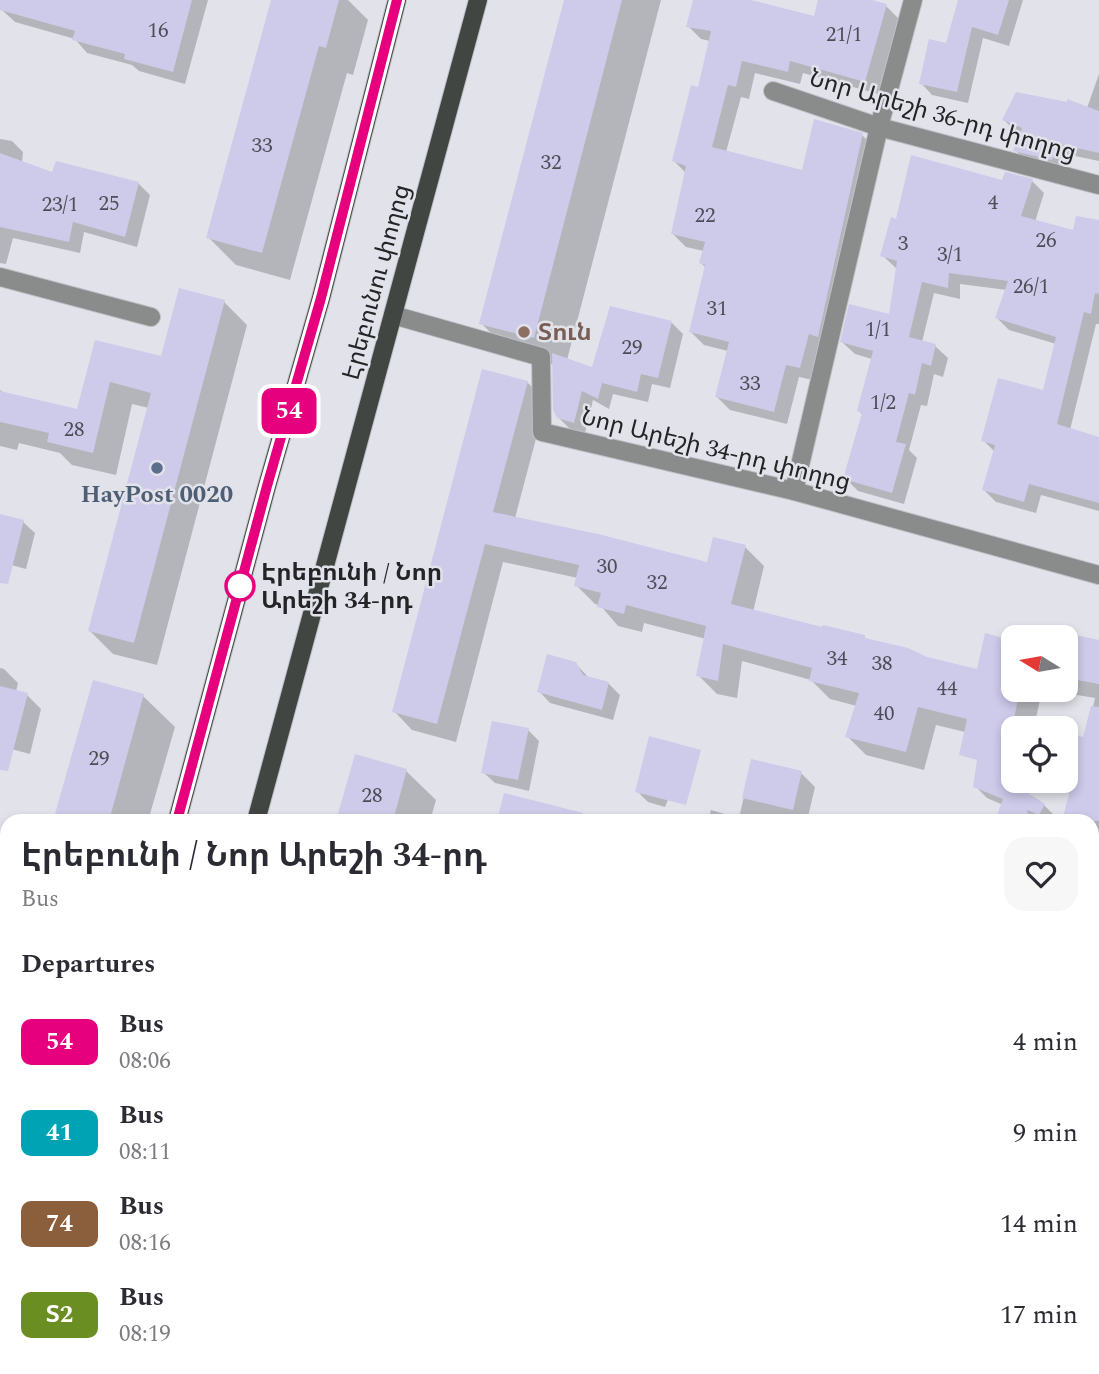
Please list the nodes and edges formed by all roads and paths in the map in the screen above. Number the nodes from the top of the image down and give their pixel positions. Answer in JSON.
{"nodes":[{"id":1,"x":397,"y":0,"type":"edge"},
{"id":2,"x":478,"y":0,"type":"edge"},
{"id":3,"x":913,"y":0,"type":"edge"},
{"id":4,"x":773,"y":91,"type":"dead end"},
{"id":5,"x":879,"y":127,"type":"junction"},
{"id":6,"x":1099,"y":185,"type":"edge"},
{"id":7,"x":0,"y":277,"type":"edge"},
{"id":8,"x":393,"y":315,"type":"junction"},
{"id":9,"x":151,"y":317,"type":"dead end"},
{"id":10,"x":794,"y":491,"type":"junction"},
{"id":11,"x":1099,"y":575,"type":"edge"},
{"id":12,"x":179,"y":814,"type":"edge"},
{"id":13,"x":258,"y":814,"type":"edge"}],
"edges":[{"from":1,"to":12,"type":"main road","name":"Էրեբունու փողոց"},
{"from":2,"to":8,"type":"main road","name":"Էրեբունու փողոց"},
{"from":3,"to":5,"type":"street"},
{"from":4,"to":5,"type":"street","name":"Նոր Արեշի 36-րդ փողոց"},
{"from":5,"to":6,"type":"street","name":"Նոր Արեշի 36-րդ փողոց"},
{"from":5,"to":10,"type":"street"},
{"from":7,"to":9,"type":"street"},
{"from":8,"to":10,"type":"street","name":"Նոր Արեշի 34-րդ փողոց"},
{"from":8,"to":13,"type":"main road","name":"Էրեբունու փողոց"},
{"from":10,"to":11,"type":"street","name":"Նոր Արեշի 34-րդ փողոց"}]}
